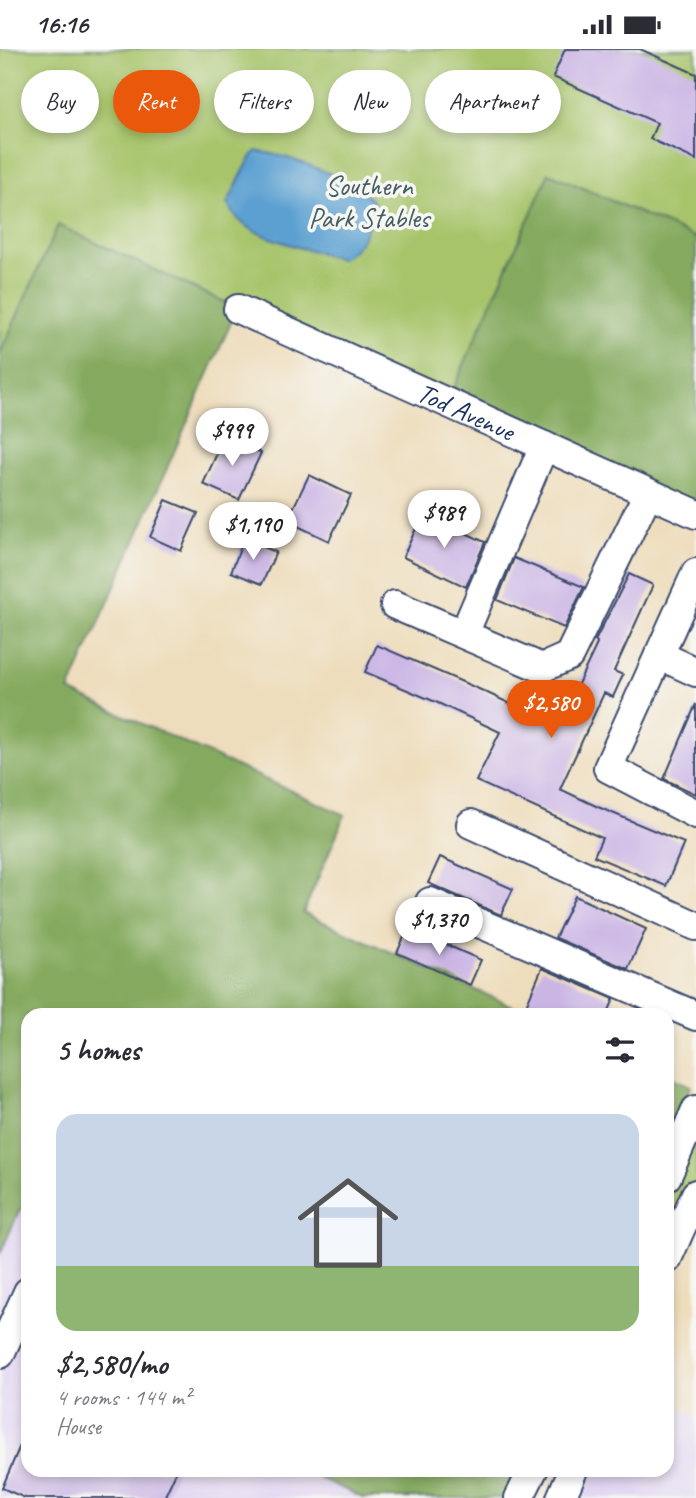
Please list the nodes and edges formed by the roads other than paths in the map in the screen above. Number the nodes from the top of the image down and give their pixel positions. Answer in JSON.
{"nodes":[{"id":1,"x":238,"y":309,"type":"dead end"},
{"id":2,"x":544,"y":446,"type":"junction"},
{"id":3,"x":648,"y":493,"type":"junction"},
{"id":4,"x":696,"y":514,"type":"edge"},
{"id":5,"x":696,"y":573,"type":"edge"},
{"id":6,"x":395,"y":605,"type":"dead end"},
{"id":7,"x":464,"y":634,"type":"junction"},
{"id":8,"x":659,"y":655,"type":"junction"},
{"id":9,"x":696,"y":672,"type":"edge"},
{"id":10,"x":696,"y":814,"type":"edge"},
{"id":11,"x":471,"y":824,"type":"dead end"},
{"id":12,"x":430,"y":902,"type":"dead end"},
{"id":13,"x":696,"y":926,"type":"edge"},
{"id":14,"x":696,"y":1016,"type":"edge"},
{"id":15,"x":696,"y":1110,"type":"edge"},
{"id":16,"x":674,"y":1160,"type":"edge"},
{"id":17,"x":696,"y":1194,"type":"edge"},
{"id":18,"x":674,"y":1243,"type":"edge"},
{"id":19,"x":21,"y":1307,"type":"edge"},
{"id":20,"x":0,"y":1354,"type":"edge"},
{"id":21,"x":530,"y":1477,"type":"edge"},
{"id":22,"x":570,"y":1477,"type":"edge"},
{"id":23,"x":519,"y":1498,"type":"edge"},
{"id":24,"x":561,"y":1498,"type":"edge"}],
"edges":[{"from":1,"to":2,"type":"street","name":"Tod Avenue"},
{"from":2,"to":3,"type":"street","name":"Tod Avenue"},
{"from":2,"to":7,"type":"street"},
{"from":3,"to":4,"type":"street","name":"Tod Avenue"},
{"from":3,"to":7,"type":"street"},
{"from":5,"to":8,"type":"street"},
{"from":6,"to":7,"type":"street"},
{"from":8,"to":9,"type":"street"},
{"from":8,"to":10,"type":"street"},
{"from":11,"to":13,"type":"street"},
{"from":12,"to":14,"type":"street"},
{"from":15,"to":16,"type":"street"},
{"from":17,"to":18,"type":"street"},
{"from":19,"to":20,"type":"street"},
{"from":21,"to":23,"type":"street"},
{"from":22,"to":24,"type":"street"}]}
